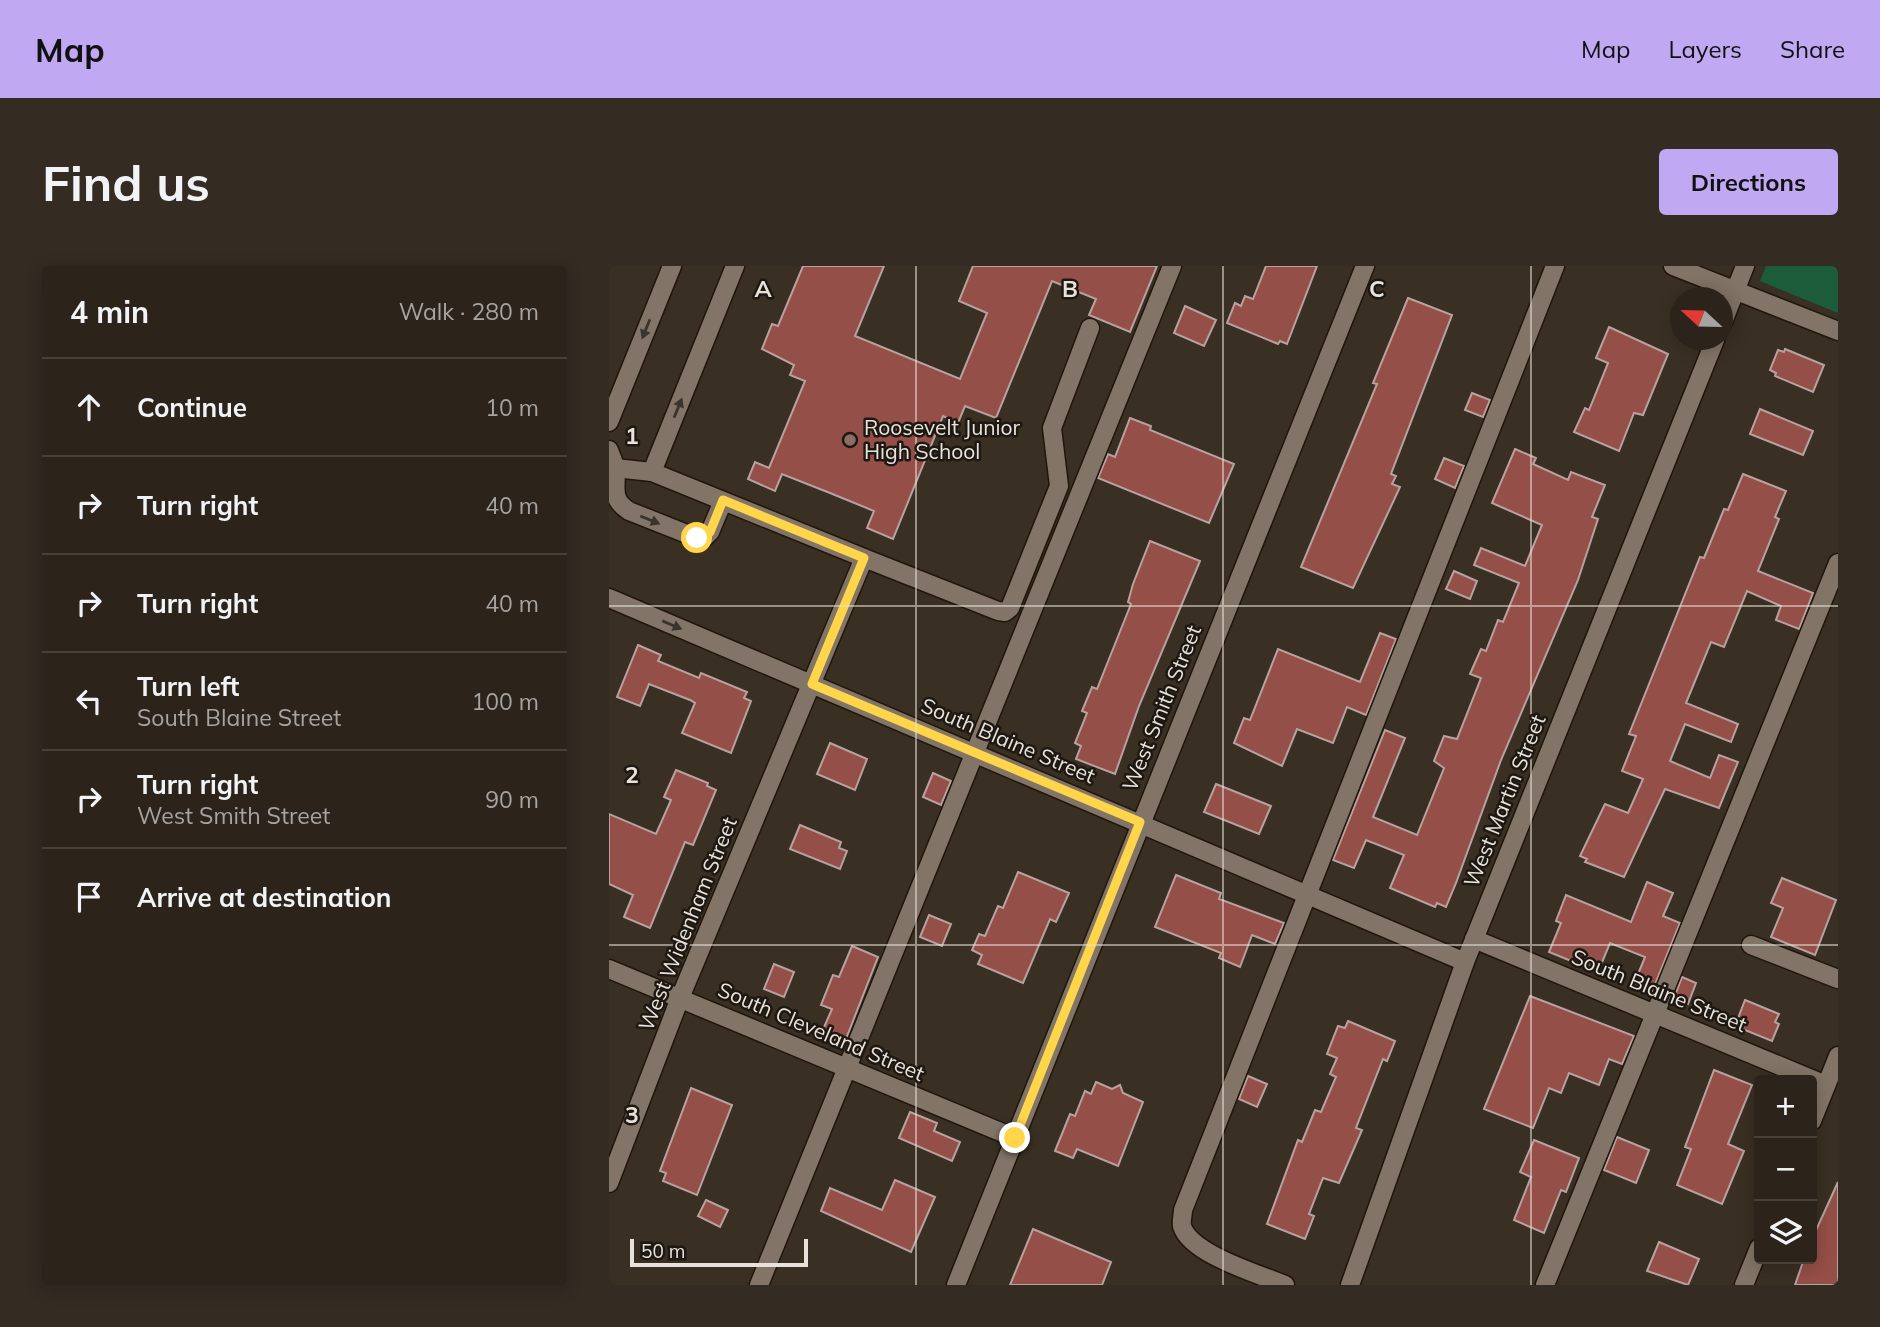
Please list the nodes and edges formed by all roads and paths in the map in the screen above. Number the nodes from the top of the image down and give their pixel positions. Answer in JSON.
{"nodes":[{"id":1,"x":672,"y":266,"type":"edge"},
{"id":2,"x":735,"y":266,"type":"edge"},
{"id":3,"x":1172,"y":266,"type":"edge"},
{"id":4,"x":1365,"y":266,"type":"edge"},
{"id":5,"x":1555,"y":266,"type":"edge"},
{"id":6,"x":1673,"y":266,"type":"edge"},
{"id":7,"x":1745,"y":266,"type":"edge"},
{"id":8,"x":1735,"y":290,"type":"junction"},
{"id":9,"x":1733,"y":295,"type":"edge"},
{"id":10,"x":1090,"y":328,"type":"dead end"},
{"id":11,"x":1838,"y":331,"type":"edge"},
{"id":12,"x":1712,"y":350,"type":"edge"},
{"id":13,"x":609,"y":422,"type":"edge"},
{"id":14,"x":609,"y":450,"type":"edge"},
{"id":15,"x":615,"y":468,"type":"junction"},
{"id":16,"x":652,"y":472,"type":"junction"},
{"id":17,"x":723,"y":500,"type":"junction"},
{"id":18,"x":864,"y":558,"type":"junction"},
{"id":19,"x":1838,"y":563,"type":"edge"},
{"id":20,"x":609,"y":598,"type":"edge"},
{"id":21,"x":812,"y":684,"type":"junction"},
{"id":22,"x":975,"y":751,"type":"junction"},
{"id":23,"x":1140,"y":822,"type":"junction"},
{"id":24,"x":1305,"y":894,"type":"junction"},
{"id":25,"x":1474,"y":939,"type":"junction"},
{"id":26,"x":1751,"y":945,"type":"dead end"},
{"id":27,"x":1465,"y":962,"type":"junction"},
{"id":28,"x":609,"y":969,"type":"edge"},
{"id":29,"x":1838,"y":979,"type":"edge"},
{"id":30,"x":680,"y":998,"type":"junction"},
{"id":31,"x":1654,"y":1014,"type":"junction"},
{"id":32,"x":1838,"y":1056,"type":"edge"},
{"id":33,"x":849,"y":1069,"type":"junction"},
{"id":34,"x":1826,"y":1085,"type":"junction"},
{"id":35,"x":1817,"y":1108,"type":"edge"},
{"id":36,"x":1015,"y":1138,"type":"junction"},
{"id":37,"x":609,"y":1183,"type":"edge"},
{"id":38,"x":1754,"y":1260,"type":"edge"},
{"id":39,"x":759,"y":1285,"type":"edge"},
{"id":40,"x":956,"y":1285,"type":"edge"},
{"id":41,"x":1285,"y":1285,"type":"edge"},
{"id":42,"x":1350,"y":1285,"type":"edge"},
{"id":43,"x":1545,"y":1285,"type":"edge"},
{"id":44,"x":1744,"y":1285,"type":"edge"}],
"edges":[{"from":1,"to":13,"type":"street","one_way":true},
{"from":16,"to":2,"type":"street","one_way":true},
{"from":3,"to":22,"type":"street"},
{"from":4,"to":23,"type":"street","name":"West Smith Street"},
{"from":5,"to":24,"type":"street"},
{"from":6,"to":8,"type":"street"},
{"from":7,"to":8,"type":"street"},
{"from":8,"to":9,"type":"street"},
{"from":8,"to":11,"type":"street"},
{"from":10,"to":18,"type":"street"},
{"from":12,"to":25,"type":"street","name":"West Martin Street"},
{"from":14,"to":15,"type":"street"},
{"from":15,"to":16,"type":"street"},
{"from":15,"to":17,"type":"street","one_way":true},
{"from":16,"to":17,"type":"street"},
{"from":17,"to":18,"type":"street"},
{"from":18,"to":21,"type":"street","name":"West Widenham Street"},
{"from":19,"to":31,"type":"street"},
{"from":20,"to":21,"type":"street","name":"South Blaine Street","one_way":true},
{"from":21,"to":22,"type":"street","name":"South Blaine Street"},
{"from":21,"to":30,"type":"street","name":"West Widenham Street"},
{"from":22,"to":23,"type":"street","name":"South Blaine Street"},
{"from":22,"to":33,"type":"street"},
{"from":23,"to":24,"type":"street","name":"South Blaine Street"},
{"from":23,"to":36,"type":"street","name":"West Smith Street"},
{"from":24,"to":27,"type":"street","name":"South Blaine Street"},
{"from":24,"to":41,"type":"street"},
{"from":25,"to":27,"type":"street","name":"West Martin Street"},
{"from":25,"to":31,"type":"street","name":"South Blaine Street"},
{"from":26,"to":29,"type":"street"},
{"from":27,"to":42,"type":"street","name":"West Martin Street"},
{"from":28,"to":30,"type":"street","name":"South Cleveland Street"},
{"from":30,"to":33,"type":"street","name":"South Cleveland Street"},
{"from":30,"to":37,"type":"street","name":"West Widenham Street"},
{"from":31,"to":34,"type":"street","name":"South Blaine Street"},
{"from":31,"to":43,"type":"street"},
{"from":32,"to":34,"type":"street"},
{"from":33,"to":36,"type":"street","name":"South Cleveland Street"},
{"from":33,"to":39,"type":"street"},
{"from":34,"to":35,"type":"street"},
{"from":36,"to":40,"type":"street","name":"West Smith Street"},
{"from":38,"to":44,"type":"street"}]}
